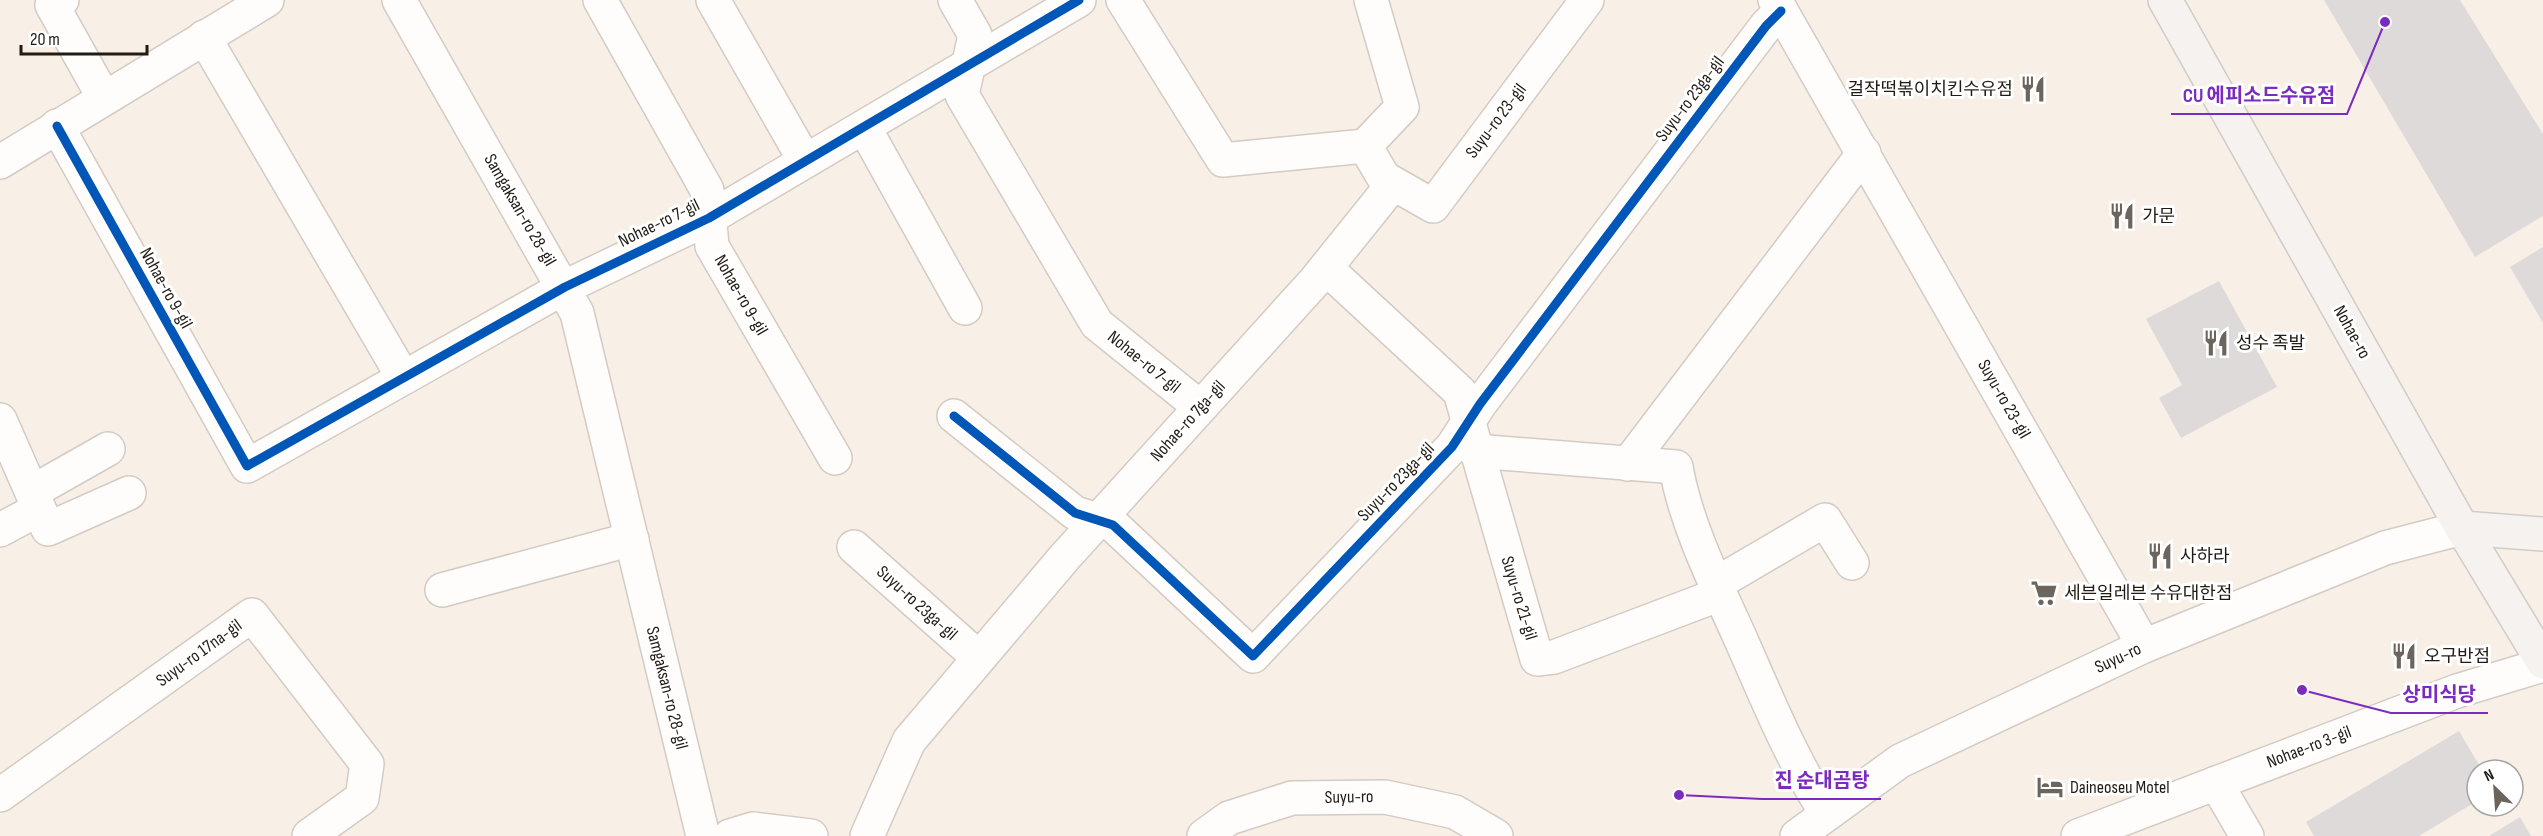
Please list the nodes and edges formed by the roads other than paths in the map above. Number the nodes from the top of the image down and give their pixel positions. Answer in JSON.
{"nodes":[{"id":1,"x":62,"y":0,"type":"edge"},
{"id":2,"x":267,"y":0,"type":"edge"},
{"id":3,"x":399,"y":0,"type":"edge"},
{"id":4,"x":600,"y":0,"type":"edge"},
{"id":5,"x":712,"y":0,"type":"edge"},
{"id":6,"x":955,"y":0,"type":"edge"},
{"id":7,"x":1079,"y":0,"type":"edge"},
{"id":8,"x":1124,"y":0,"type":"edge"},
{"id":9,"x":1371,"y":0,"type":"edge"},
{"id":10,"x":1587,"y":0,"type":"edge"},
{"id":11,"x":2165,"y":0,"type":"edge"},
{"id":12,"x":1778,"y":5,"type":"edge"},
{"id":13,"x":204,"y":37,"type":"junction"},
{"id":14,"x":971,"y":63,"type":"junction"},
{"id":15,"x":104,"y":98,"type":"junction"},
{"id":16,"x":57,"y":126,"type":"junction"},
{"id":17,"x":864,"y":126,"type":"junction"},
{"id":18,"x":1365,"y":146,"type":"junction"},
{"id":19,"x":1864,"y":153,"type":"junction"},
{"id":20,"x":805,"y":161,"type":"junction"},
{"id":21,"x":0,"y":162,"type":"edge"},
{"id":22,"x":1394,"y":184,"type":"junction"},
{"id":23,"x":709,"y":218,"type":"junction"},
{"id":24,"x":1326,"y":268,"type":"junction"},
{"id":25,"x":564,"y":287,"type":"junction"},
{"id":26,"x":965,"y":308,"type":"dead end"},
{"id":27,"x":404,"y":377,"type":"junction"},
{"id":28,"x":1200,"y":407,"type":"junction"},
{"id":29,"x":954,"y":417,"type":"dead end"},
{"id":30,"x":0,"y":420,"type":"edge"},
{"id":31,"x":1471,"y":438,"type":"junction"},
{"id":32,"x":108,"y":449,"type":"dead end"},
{"id":33,"x":835,"y":458,"type":"dead end"},
{"id":34,"x":1628,"y":464,"type":"junction"},
{"id":35,"x":247,"y":466,"type":"joint"},
{"id":36,"x":129,"y":493,"type":"dead end"},
{"id":37,"x":35,"y":500,"type":"junction"},
{"id":38,"x":1100,"y":518,"type":"junction"},
{"id":39,"x":2462,"y":528,"type":"junction"},
{"id":40,"x":0,"y":530,"type":"edge"},
{"id":41,"x":2543,"y":534,"type":"edge"},
{"id":42,"x":632,"y":539,"type":"junction"},
{"id":43,"x":854,"y":547,"type":"dead end"},
{"id":44,"x":1852,"y":563,"type":"dead end"},
{"id":45,"x":1718,"y":588,"type":"junction"},
{"id":46,"x":442,"y":590,"type":"dead end"},
{"id":47,"x":2144,"y":646,"type":"junction"},
{"id":48,"x":979,"y":658,"type":"junction"},
{"id":49,"x":2543,"y":664,"type":"edge"},
{"id":50,"x":2216,"y":783,"type":"junction"},
{"id":51,"x":0,"y":795,"type":"edge"},
{"id":52,"x":1827,"y":814,"type":"junction"},
{"id":53,"x":309,"y":836,"type":"edge"},
{"id":54,"x":703,"y":836,"type":"edge"},
{"id":55,"x":730,"y":836,"type":"edge"},
{"id":56,"x":811,"y":836,"type":"edge"},
{"id":57,"x":867,"y":836,"type":"edge"},
{"id":58,"x":1204,"y":836,"type":"edge"},
{"id":59,"x":1496,"y":836,"type":"edge"},
{"id":60,"x":1797,"y":836,"type":"edge"},
{"id":61,"x":2078,"y":836,"type":"edge"},
{"id":62,"x":2247,"y":836,"type":"edge"}],
"edges":[{"from":1,"to":15,"type":"street"},
{"from":2,"to":13,"type":"street"},
{"from":3,"to":25,"type":"street","name":"Samgaksan-ro 28-gil"},
{"from":4,"to":23,"type":"street","name":"Nohae-ro 9-gil"},
{"from":5,"to":20,"type":"street"},
{"from":6,"to":14,"type":"street","name":"Nohae-ro 7-gil"},
{"from":7,"to":14,"type":"street","name":"Nohae-ro 7-gil"},
{"from":8,"to":18,"type":"street"},
{"from":9,"to":18,"type":"street"},
{"from":10,"to":22,"type":"street","name":"Suyu-ro 23-gil"},
{"from":11,"to":39,"type":"main road","name":"Nohae-ro"},
{"from":12,"to":19,"type":"street","name":"Suyu-ro 23-gil"},
{"from":12,"to":31,"type":"street","name":"Suyu-ro 23ga-gil"},
{"from":13,"to":15,"type":"street"},
{"from":13,"to":27,"type":"street"},
{"from":14,"to":17,"type":"street","name":"Nohae-ro 7-gil"},
{"from":14,"to":28,"type":"street","name":"Nohae-ro 7-gil"},
{"from":15,"to":16,"type":"street"},
{"from":16,"to":21,"type":"street"},
{"from":16,"to":35,"type":"street","name":"Nohae-ro 9-gil"},
{"from":17,"to":20,"type":"street","name":"Nohae-ro 7-gil"},
{"from":17,"to":26,"type":"street"},
{"from":18,"to":22,"type":"street"},
{"from":19,"to":34,"type":"street"},
{"from":19,"to":47,"type":"street","name":"Suyu-ro 23-gil"},
{"from":20,"to":23,"type":"street","name":"Nohae-ro 7-gil"},
{"from":22,"to":24,"type":"street","name":"Nohae-ro 7ga-gil"},
{"from":23,"to":25,"type":"street","name":"Nohae-ro 7-gil"},
{"from":23,"to":33,"type":"street","name":"Nohae-ro 9-gil"},
{"from":24,"to":28,"type":"street","name":"Nohae-ro 7ga-gil"},
{"from":24,"to":31,"type":"street","name":"Suyu-ro 21-gil"},
{"from":25,"to":27,"type":"street","name":"Nohae-ro 7-gil"},
{"from":25,"to":42,"type":"street","name":"Samgaksan-ro 28-gil"},
{"from":27,"to":35,"type":"street","name":"Nohae-ro 7-gil"},
{"from":28,"to":38,"type":"street","name":"Nohae-ro 7ga-gil"},
{"from":29,"to":38,"type":"street","name":"Suyu-ro 23ga-gil"},
{"from":30,"to":37,"type":"street"},
{"from":31,"to":34,"type":"street"},
{"from":31,"to":38,"type":"street","name":"Suyu-ro 23ga-gil"},
{"from":31,"to":45,"type":"street","name":"Suyu-ro 21-gil"},
{"from":32,"to":37,"type":"street"},
{"from":34,"to":45,"type":"street"},
{"from":36,"to":37,"type":"street"},
{"from":37,"to":40,"type":"street"},
{"from":38,"to":48,"type":"street","name":"Nohae-ro 7ga-gil"},
{"from":39,"to":41,"type":"main road"},
{"from":39,"to":47,"type":"street","name":"Suyu-ro"},
{"from":39,"to":49,"type":"main road","name":"Nohae-ro"},
{"from":42,"to":46,"type":"street"},
{"from":42,"to":54,"type":"street","name":"Samgaksan-ro 28-gil"},
{"from":43,"to":48,"type":"street","name":"Suyu-ro 23ga-gil"},
{"from":44,"to":45,"type":"street","name":"Suyu-ro 21-gil"},
{"from":45,"to":52,"type":"street"},
{"from":47,"to":52,"type":"street","name":"Suyu-ro"},
{"from":48,"to":57,"type":"street","name":"Nohae-ro 7ga-gil"},
{"from":49,"to":50,"type":"street","name":"Nohae-ro 3-gil"},
{"from":50,"to":61,"type":"street","name":"Nohae-ro 3-gil"},
{"from":50,"to":62,"type":"street"},
{"from":51,"to":53,"type":"street","name":"Suyu-ro 17na-gil"},
{"from":52,"to":60,"type":"street","name":"Suyu-ro"},
{"from":55,"to":56,"type":"street"},
{"from":58,"to":59,"type":"street","name":"Suyu-ro"}]}
